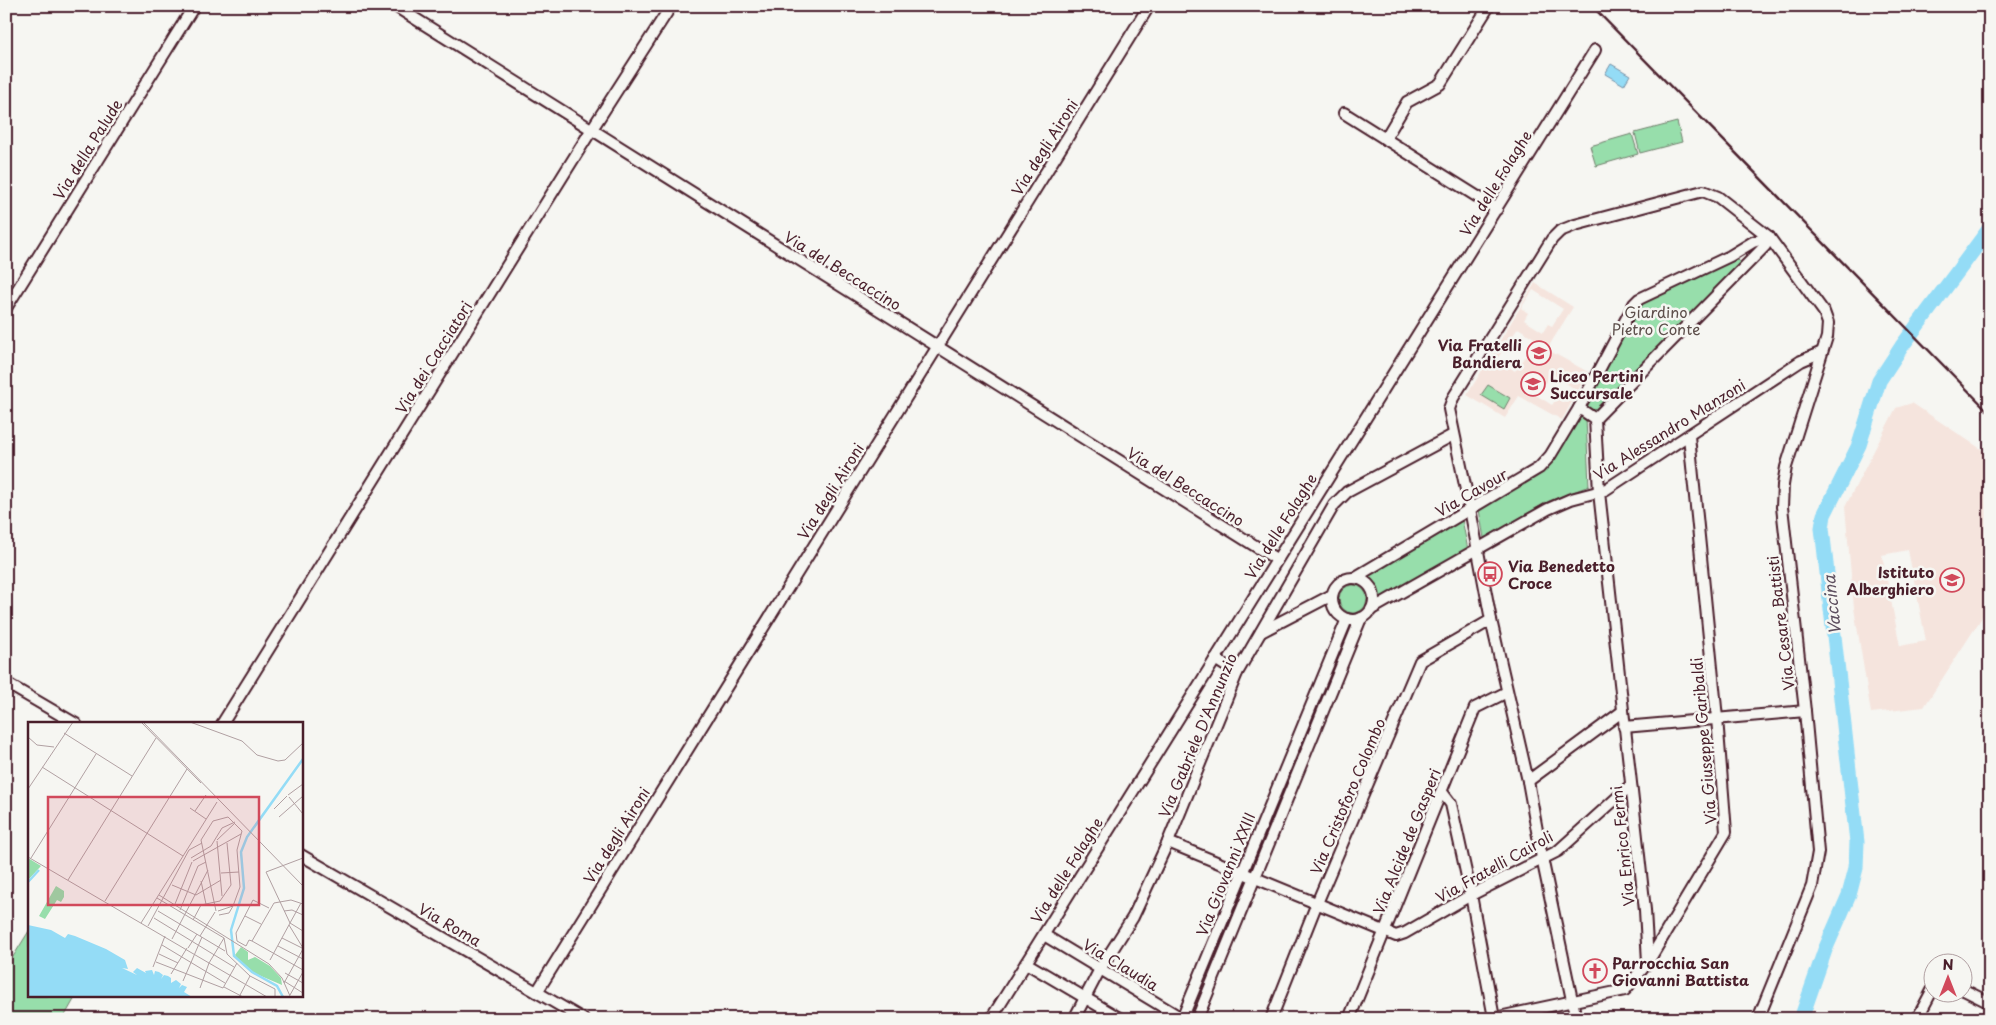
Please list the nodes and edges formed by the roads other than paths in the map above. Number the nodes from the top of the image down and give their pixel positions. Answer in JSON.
{"nodes":[{"id":1,"x":194,"y":6,"type":"edge"},
{"id":2,"x":395,"y":6,"type":"edge"},
{"id":3,"x":671,"y":6,"type":"edge"},
{"id":4,"x":1149,"y":6,"type":"edge"},
{"id":5,"x":1489,"y":6,"type":"edge"},
{"id":6,"x":1595,"y":50,"type":"dead end"},
{"id":7,"x":1344,"y":113,"type":"dead end"},
{"id":8,"x":592,"y":129,"type":"junction"},
{"id":9,"x":1385,"y":139,"type":"junction"},
{"id":10,"x":1497,"y":209,"type":"junction"},
{"id":11,"x":1769,"y":238,"type":"junction"},
{"id":12,"x":6,"y":308,"type":"edge"},
{"id":13,"x":937,"y":348,"type":"junction"},
{"id":14,"x":1822,"y":352,"type":"junction"},
{"id":15,"x":1579,"y":408,"type":"junction"},
{"id":16,"x":1595,"y":419,"type":"junction"},
{"id":17,"x":1453,"y":435,"type":"junction"},
{"id":18,"x":1689,"y":436,"type":"junction"},
{"id":19,"x":1599,"y":492,"type":"junction"},
{"id":20,"x":1470,"y":509,"type":"junction"},
{"id":21,"x":1477,"y":549,"type":"junction"},
{"id":22,"x":1276,"y":559,"type":"junction"},
{"id":23,"x":1354,"y":578,"type":"junction"},
{"id":24,"x":1332,"y":595,"type":"junction"},
{"id":25,"x":1372,"y":609,"type":"junction"},
{"id":26,"x":1361,"y":618,"type":"junction"},
{"id":27,"x":1347,"y":619,"type":"junction"},
{"id":28,"x":1492,"y":620,"type":"junction"},
{"id":29,"x":1260,"y":632,"type":"junction"},
{"id":30,"x":1215,"y":659,"type":"junction"},
{"id":31,"x":1237,"y":673,"type":"junction"},
{"id":32,"x":6,"y":683,"type":"edge"},
{"id":33,"x":1507,"y":692,"type":"junction"},
{"id":34,"x":1805,"y":710,"type":"junction"},
{"id":35,"x":1623,"y":711,"type":"junction"},
{"id":36,"x":1717,"y":718,"type":"junction"},
{"id":37,"x":73,"y":722,"type":"edge"},
{"id":38,"x":223,"y":722,"type":"edge"},
{"id":39,"x":1624,"y":727,"type":"junction"},
{"id":40,"x":1296,"y":741,"type":"junction"},
{"id":41,"x":1309,"y":746,"type":"junction"},
{"id":42,"x":1528,"y":781,"type":"junction"},
{"id":43,"x":1630,"y":786,"type":"junction"},
{"id":44,"x":1442,"y":792,"type":"junction"},
{"id":45,"x":1168,"y":842,"type":"junction"},
{"id":46,"x":302,"y":856,"type":"edge"},
{"id":47,"x":1542,"y":858,"type":"junction"},
{"id":48,"x":1242,"y":873,"type":"junction"},
{"id":49,"x":1255,"y":878,"type":"junction"},
{"id":50,"x":1471,"y":895,"type":"junction"},
{"id":51,"x":1317,"y":903,"type":"junction"},
{"id":52,"x":1385,"y":931,"type":"junction"},
{"id":53,"x":1044,"y":935,"type":"junction"},
{"id":54,"x":1648,"y":962,"type":"junction"},
{"id":55,"x":1026,"y":963,"type":"junction"},
{"id":56,"x":1100,"y":969,"type":"junction"},
{"id":57,"x":537,"y":992,"type":"junction"},
{"id":58,"x":1974,"y":995,"type":"edge"},
{"id":59,"x":1087,"y":998,"type":"junction"},
{"id":60,"x":1572,"y":1001,"type":"junction"},
{"id":61,"x":1926,"y":1002,"type":"edge"},
{"id":62,"x":1990,"y":1003,"type":"edge"},
{"id":63,"x":1492,"y":1018,"type":"edge"},
{"id":64,"x":583,"y":1019,"type":"edge"},
{"id":65,"x":991,"y":1019,"type":"edge"},
{"id":66,"x":1074,"y":1019,"type":"edge"},
{"id":67,"x":1121,"y":1019,"type":"edge"},
{"id":68,"x":1183,"y":1019,"type":"edge"},
{"id":69,"x":1197,"y":1019,"type":"edge"},
{"id":70,"x":1271,"y":1019,"type":"edge"},
{"id":71,"x":1349,"y":1019,"type":"edge"},
{"id":72,"x":1576,"y":1019,"type":"edge"},
{"id":73,"x":1758,"y":1019,"type":"edge"},
{"id":74,"x":1917,"y":1019,"type":"edge"}],
"edges":[{"from":1,"to":12,"type":"street","name":"Via della Palude"},
{"from":2,"to":8,"type":"street","name":"Via del Beccaccino"},
{"from":3,"to":8,"type":"street","name":"Via dei Cacciatori"},
{"from":4,"to":13,"type":"street","name":"Via degli Aironi"},
{"from":5,"to":9,"type":"street"},
{"from":6,"to":10,"type":"street","name":"Via delle Folaghe"},
{"from":7,"to":9,"type":"street"},
{"from":8,"to":13,"type":"street","name":"Via del Beccaccino"},
{"from":8,"to":38,"type":"street","name":"Via dei Cacciatori"},
{"from":9,"to":10,"type":"street"},
{"from":10,"to":22,"type":"street","name":"Via delle Folaghe"},
{"from":11,"to":14,"type":"street","name":"Via Cesare Battisti"},
{"from":11,"to":15,"type":"street","name":"Via Cavour"},
{"from":11,"to":16,"type":"street"},
{"from":11,"to":17,"type":"street"},
{"from":13,"to":22,"type":"street","name":"Via del Beccaccino"},
{"from":13,"to":57,"type":"street","name":"Via degli Aironi"},
{"from":14,"to":18,"type":"street","name":"Via Alessandro Manzoni"},
{"from":14,"to":34,"type":"street","name":"Via Cesare Battisti"},
{"from":15,"to":16,"type":"street"},
{"from":15,"to":20,"type":"street","name":"Via Cavour"},
{"from":16,"to":19,"type":"street","name":"Via Enrico Fermi"},
{"from":17,"to":20,"type":"street"},
{"from":17,"to":29,"type":"street","name":"Via Gabriele D'Annunzio"},
{"from":18,"to":19,"type":"street","name":"Via Alessandro Manzoni"},
{"from":18,"to":36,"type":"street","name":"Via Giuseppe Garibaldi"},
{"from":19,"to":21,"type":"street","name":"Via Alessandro Manzoni"},
{"from":19,"to":35,"type":"street","name":"Via Enrico Fermi"},
{"from":20,"to":21,"type":"street"},
{"from":20,"to":23,"type":"street","name":"Via Cavour"},
{"from":21,"to":25,"type":"street","name":"Via Alessandro Manzoni"},
{"from":21,"to":28,"type":"street"},
{"from":22,"to":30,"type":"street","name":"Via delle Folaghe"},
{"from":23,"to":24,"type":"street"},
{"from":23,"to":25,"type":"street"},
{"from":24,"to":27,"type":"street"},
{"from":24,"to":29,"type":"street"},
{"from":25,"to":26,"type":"street"},
{"from":26,"to":27,"type":"street"},
{"from":26,"to":41,"type":"street","name":"Via Giovanni XXIII"},
{"from":27,"to":40,"type":"street","name":"Via Giovanni XXIII"},
{"from":28,"to":33,"type":"street"},
{"from":28,"to":51,"type":"street","name":"Via Cristoforo Colombo"},
{"from":29,"to":31,"type":"street","name":"Via Gabriele D'Annunzio"},
{"from":30,"to":31,"type":"street"},
{"from":30,"to":53,"type":"street","name":"Via delle Folaghe"},
{"from":31,"to":45,"type":"street","name":"Via Gabriele D'Annunzio"},
{"from":32,"to":37,"type":"street"},
{"from":33,"to":42,"type":"street"},
{"from":33,"to":44,"type":"street","name":"Via Alcide de Gasperi"},
{"from":34,"to":36,"type":"street"},
{"from":34,"to":73,"type":"street","name":"Via Cesare Battisti"},
{"from":35,"to":39,"type":"street","name":"Via Enrico Fermi"},
{"from":35,"to":42,"type":"street"},
{"from":36,"to":39,"type":"street"},
{"from":36,"to":54,"type":"street","name":"Via Giuseppe Garibaldi"},
{"from":39,"to":43,"type":"street","name":"Via Enrico Fermi"},
{"from":40,"to":41,"type":"street"},
{"from":40,"to":48,"type":"street","name":"Via Giovanni XXIII"},
{"from":41,"to":49,"type":"street","name":"Via Giovanni XXIII"},
{"from":42,"to":47,"type":"street"},
{"from":43,"to":47,"type":"street","name":"Via Fratelli Cairoli"},
{"from":43,"to":54,"type":"street","name":"Via Enrico Fermi"},
{"from":44,"to":50,"type":"street"},
{"from":44,"to":52,"type":"street","name":"Via Alcide de Gasperi"},
{"from":45,"to":48,"type":"street"},
{"from":45,"to":56,"type":"street","name":"Via Gabriele D'Annunzio"},
{"from":46,"to":57,"type":"street","name":"Via Roma"},
{"from":47,"to":50,"type":"street","name":"Via Fratelli Cairoli"},
{"from":47,"to":60,"type":"street"},
{"from":48,"to":49,"type":"street"},
{"from":48,"to":68,"type":"street","name":"Via Giovanni XXIII"},
{"from":49,"to":51,"type":"street"},
{"from":49,"to":69,"type":"street","name":"Via Giovanni XXIII"},
{"from":50,"to":52,"type":"street","name":"Via Fratelli Cairoli"},
{"from":50,"to":63,"type":"street"},
{"from":51,"to":52,"type":"street"},
{"from":51,"to":70,"type":"street","name":"Via Cristoforo Colombo"},
{"from":52,"to":71,"type":"street","name":"Via Alcide de Gasperi"},
{"from":53,"to":55,"type":"street","name":"Via delle Folaghe"},
{"from":53,"to":56,"type":"street","name":"Via Claudia"},
{"from":54,"to":60,"type":"street","name":"Via Giuseppe Garibaldi"},
{"from":55,"to":59,"type":"street"},
{"from":55,"to":65,"type":"street","name":"Via delle Folaghe"},
{"from":56,"to":59,"type":"street","name":"Via Gabriele D'Annunzio"},
{"from":56,"to":68,"type":"street","name":"Via Claudia"},
{"from":57,"to":64,"type":"street","name":"Via Roma"},
{"from":58,"to":62,"type":"street"},
{"from":59,"to":66,"type":"street","name":"Via Gabriele D'Annunzio"},
{"from":59,"to":67,"type":"street"},
{"from":60,"to":63,"type":"street","name":"Via Giuseppe Garibaldi"},
{"from":60,"to":72,"type":"street"},
{"from":61,"to":74,"type":"street"}]}
